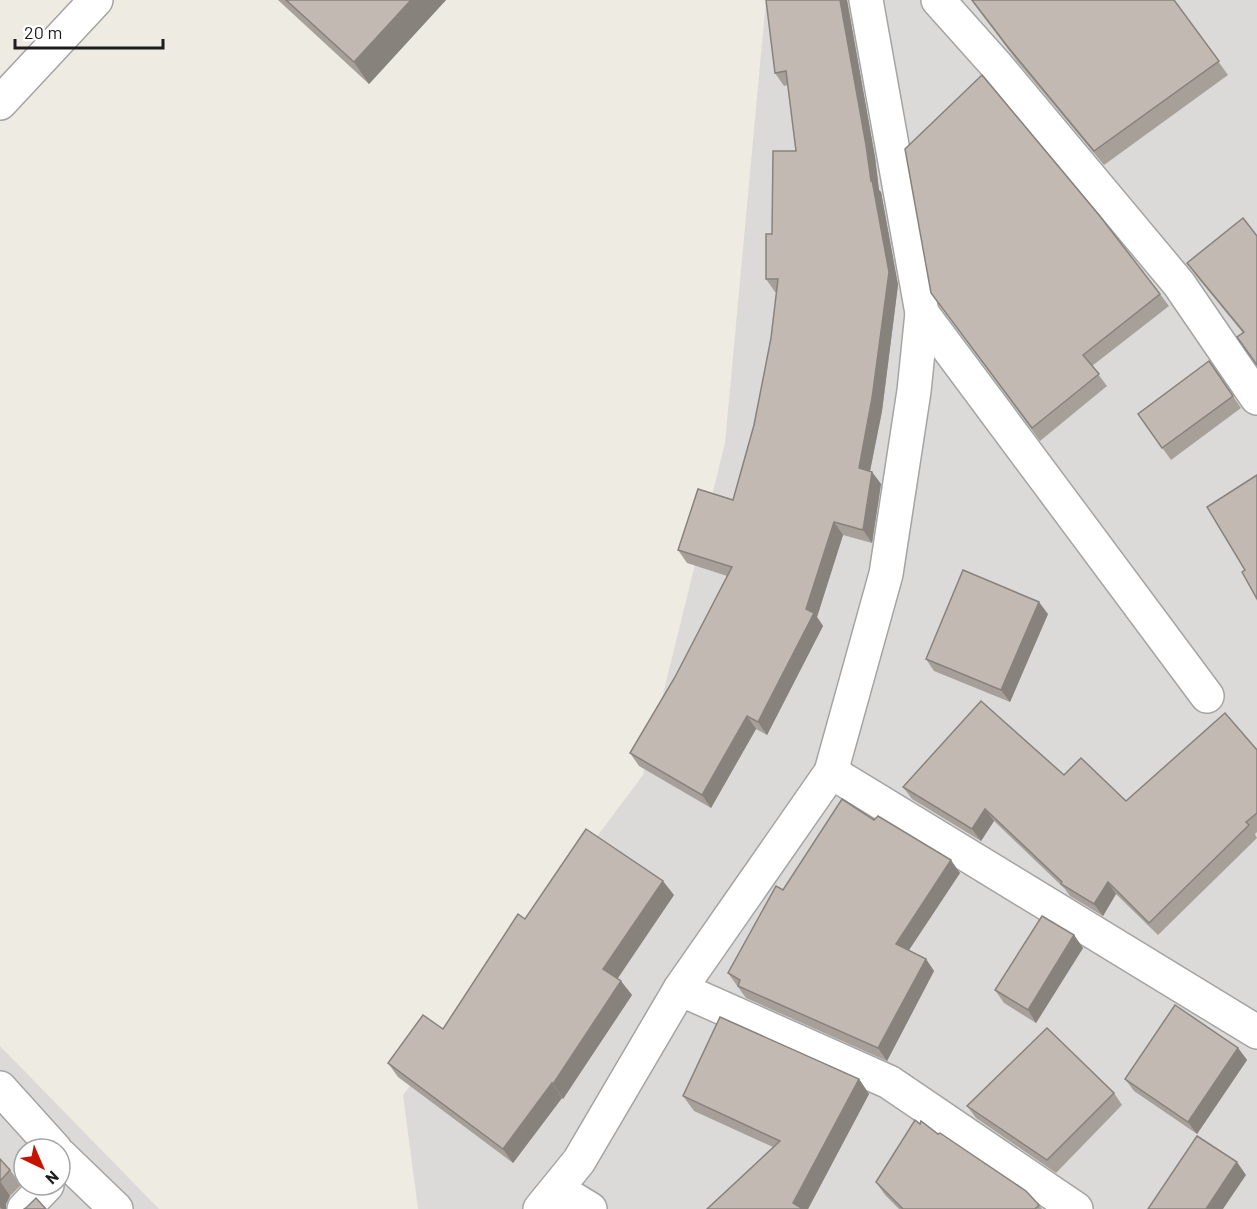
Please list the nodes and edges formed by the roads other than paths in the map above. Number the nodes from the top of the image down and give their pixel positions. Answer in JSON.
{"nodes":[{"id":1,"x":96,"y":0,"type":"edge"},
{"id":2,"x":866,"y":0,"type":"edge"},
{"id":3,"x":938,"y":0,"type":"edge"},
{"id":4,"x":0,"y":103,"type":"edge"},
{"id":5,"x":922,"y":313,"type":"junction"},
{"id":6,"x":1257,"y":398,"type":"edge"},
{"id":7,"x":1207,"y":696,"type":"dead end"},
{"id":8,"x":831,"y":772,"type":"junction"},
{"id":9,"x":680,"y":989,"type":"junction"},
{"id":10,"x":1257,"y":1032,"type":"edge"},
{"id":11,"x":0,"y":1088,"type":"edge"},
{"id":12,"x":37,"y":1137,"type":"edge"},
{"id":13,"x":72,"y":1176,"type":"edge"},
{"id":14,"x":33,"y":1197,"type":"edge"},
{"id":15,"x":549,"y":1199,"type":"edge"},
{"id":16,"x":24,"y":1209,"type":"edge"},
{"id":17,"x":116,"y":1209,"type":"edge"},
{"id":18,"x":590,"y":1209,"type":"edge"},
{"id":19,"x":1076,"y":1209,"type":"edge"}],
"edges":[{"from":1,"to":4,"type":"street"},
{"from":2,"to":5,"type":"street"},
{"from":3,"to":6,"type":"street"},
{"from":5,"to":7,"type":"street"},
{"from":5,"to":8,"type":"street"},
{"from":8,"to":9,"type":"street"},
{"from":8,"to":10,"type":"street"},
{"from":9,"to":15,"type":"street"},
{"from":9,"to":19,"type":"street"},
{"from":11,"to":12,"type":"street"},
{"from":13,"to":17,"type":"street"},
{"from":14,"to":16,"type":"street"},
{"from":15,"to":18,"type":"street"}]}
